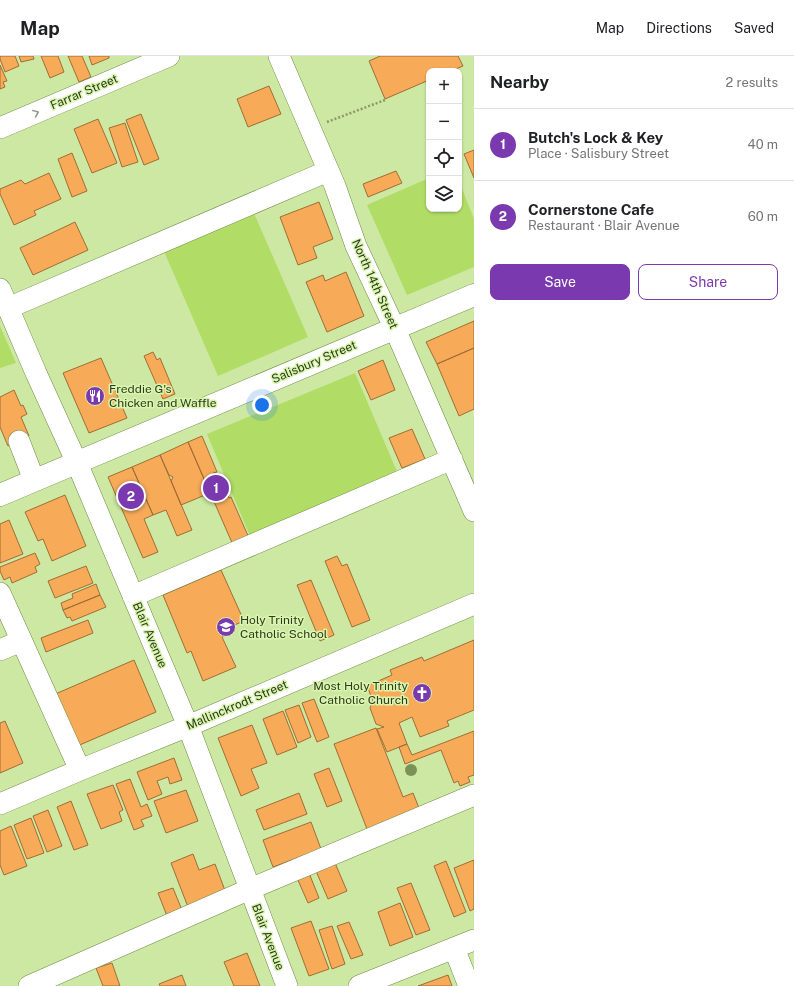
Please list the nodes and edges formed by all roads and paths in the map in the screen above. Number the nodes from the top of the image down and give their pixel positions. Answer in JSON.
{"nodes":[{"id":1,"x":169,"y":56,"type":"edge"},
{"id":2,"x":279,"y":56,"type":"edge"},
{"id":3,"x":386,"y":100,"type":"dead end"},
{"id":4,"x":0,"y":128,"type":"edge"},
{"id":5,"x":310,"y":129,"type":"junction"},
{"id":6,"x":328,"y":171,"type":"junction"},
{"id":7,"x":0,"y":289,"type":"edge"},
{"id":8,"x":474,"y":295,"type":"edge"},
{"id":9,"x":8,"y":308,"type":"junction"},
{"id":10,"x":395,"y":328,"type":"junction"},
{"id":11,"x":19,"y":441,"type":"dead end"},
{"id":12,"x":452,"y":459,"type":"junction"},
{"id":13,"x":77,"y":463,"type":"junction"},
{"id":14,"x":34,"y":480,"type":"junction"},
{"id":15,"x":0,"y":496,"type":"edge"},
{"id":16,"x":474,"y":511,"type":"edge"},
{"id":17,"x":0,"y":593,"type":"edge"},
{"id":18,"x":133,"y":596,"type":"junction"},
{"id":19,"x":474,"y":604,"type":"edge"},
{"id":20,"x":21,"y":641,"type":"junction"},
{"id":21,"x":0,"y":650,"type":"edge"},
{"id":22,"x":188,"y":726,"type":"junction"},
{"id":23,"x":80,"y":770,"type":"junction"},
{"id":24,"x":474,"y":794,"type":"edge"},
{"id":25,"x":0,"y":804,"type":"edge"},
{"id":26,"x":250,"y":889,"type":"junction"},
{"id":27,"x":474,"y":940,"type":"edge"},
{"id":28,"x":454,"y":948,"type":"junction"},
{"id":29,"x":29,"y":986,"type":"edge"},
{"id":30,"x":286,"y":986,"type":"edge"},
{"id":31,"x":359,"y":986,"type":"edge"},
{"id":32,"x":469,"y":986,"type":"edge"}],
"edges":[{"from":4,"to":1,"type":"street","name":"Farrar Street","one_way":true},
{"from":2,"to":5,"type":"street","name":"North 14th Street"},
{"from":3,"to":5,"type":"path"},
{"from":5,"to":6,"type":"street","name":"North 14th Street"},
{"from":6,"to":9,"type":"street"},
{"from":6,"to":10,"type":"street","name":"North 14th Street"},
{"from":7,"to":9,"type":"street","name":"Blair Avenue"},
{"from":8,"to":10,"type":"main road","name":"Salisbury Street"},
{"from":9,"to":13,"type":"street","name":"Blair Avenue"},
{"from":10,"to":12,"type":"street","name":"North 14th Street"},
{"from":10,"to":13,"type":"main road","name":"Salisbury Street"},
{"from":11,"to":14,"type":"street"},
{"from":12,"to":16,"type":"street","name":"North 14th Street"},
{"from":12,"to":18,"type":"street"},
{"from":13,"to":14,"type":"main road","name":"Salisbury Street"},
{"from":13,"to":18,"type":"street","name":"Blair Avenue"},
{"from":14,"to":15,"type":"main road","name":"Salisbury Street"},
{"from":17,"to":20,"type":"street"},
{"from":18,"to":22,"type":"street","name":"Blair Avenue"},
{"from":19,"to":22,"type":"street","name":"Mallinckrodt Street"},
{"from":20,"to":21,"type":"street"},
{"from":20,"to":23,"type":"street"},
{"from":22,"to":23,"type":"street","name":"Mallinckrodt Street"},
{"from":22,"to":26,"type":"street","name":"Blair Avenue"},
{"from":23,"to":25,"type":"street","name":"Mallinckrodt Street"},
{"from":24,"to":26,"type":"street"},
{"from":26,"to":29,"type":"street"},
{"from":26,"to":30,"type":"street","name":"Blair Avenue"},
{"from":27,"to":28,"type":"street"},
{"from":28,"to":31,"type":"street"},
{"from":28,"to":32,"type":"street"}]}
